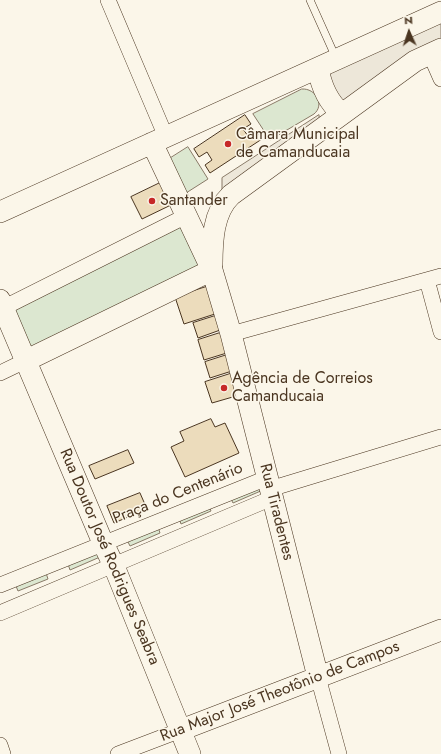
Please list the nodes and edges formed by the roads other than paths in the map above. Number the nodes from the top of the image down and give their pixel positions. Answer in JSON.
{"nodes":[{"id":1,"x":108,"y":0,"type":"edge"},
{"id":2,"x":310,"y":0,"type":"edge"},
{"id":3,"x":441,"y":12,"type":"edge"},
{"id":4,"x":411,"y":26,"type":"junction"},
{"id":5,"x":436,"y":51,"type":"edge"},
{"id":6,"x":337,"y":59,"type":"junction"},
{"id":7,"x":318,"y":68,"type":"junction"},
{"id":8,"x":441,"y":79,"type":"edge"},
{"id":9,"x":342,"y":114,"type":"junction"},
{"id":10,"x":159,"y":140,"type":"junction"},
{"id":11,"x":0,"y":212,"type":"edge"},
{"id":12,"x":188,"y":215,"type":"junction"},
{"id":13,"x":212,"y":270,"type":"junction"},
{"id":14,"x":434,"y":278,"type":"edge"},
{"id":15,"x":2,"y":304,"type":"edge"},
{"id":16,"x":441,"y":332,"type":"edge"},
{"id":17,"x":231,"y":334,"type":"junction"},
{"id":18,"x":25,"y":361,"type":"junction"},
{"id":19,"x":0,"y":373,"type":"edge"},
{"id":20,"x":441,"y":437,"type":"edge"},
{"id":21,"x":269,"y":488,"type":"junction"},
{"id":22,"x":103,"y":543,"type":"junction"},
{"id":23,"x":114,"y":566,"type":"junction"},
{"id":24,"x":0,"y":585,"type":"edge"},
{"id":25,"x":0,"y":613,"type":"edge"},
{"id":26,"x":441,"y":630,"type":"edge"},
{"id":27,"x":318,"y":678,"type":"junction"},
{"id":28,"x":181,"y":730,"type":"junction"},
{"id":29,"x":0,"y":745,"type":"edge"},
{"id":30,"x":3,"y":754,"type":"edge"},
{"id":31,"x":118,"y":754,"type":"edge"},
{"id":32,"x":190,"y":754,"type":"edge"},
{"id":33,"x":339,"y":754,"type":"edge"}],
"edges":[{"from":1,"to":10,"type":"street"},
{"from":2,"to":6,"type":"lane"},
{"from":3,"to":4,"type":"main road"},
{"from":4,"to":5,"type":"main road"},
{"from":4,"to":6,"type":"main road"},
{"from":5,"to":8,"type":"street"},
{"from":5,"to":9,"type":"main road"},
{"from":6,"to":7,"type":"main road"},
{"from":7,"to":9,"type":"main road"},
{"from":7,"to":10,"type":"main road"},
{"from":9,"to":13,"type":"main road"},
{"from":10,"to":11,"type":"main road"},
{"from":10,"to":12,"type":"main road"},
{"from":12,"to":13,"type":"main road"},
{"from":12,"to":15,"type":"street"},
{"from":13,"to":17,"type":"main road","name":"Rua Tiradentes"},
{"from":13,"to":18,"type":"main road"},
{"from":14,"to":16,"type":"street"},
{"from":14,"to":17,"type":"street"},
{"from":15,"to":18,"type":"main road","name":"Rua Doutor José Rodrigues Seabra"},
{"from":17,"to":21,"type":"main road","name":"Rua Tiradentes"},
{"from":18,"to":19,"type":"street"},
{"from":18,"to":22,"type":"main road","name":"Rua Doutor José Rodrigues Seabra"},
{"from":20,"to":21,"type":"street"},
{"from":21,"to":22,"type":"street","name":"Praça do Centenário"},
{"from":21,"to":23,"type":"street"},
{"from":21,"to":27,"type":"main road","name":"Rua Tiradentes"},
{"from":22,"to":23,"type":"main road","name":"Rua Doutor José Rodrigues Seabra"},
{"from":22,"to":24,"type":"street","name":"Praça do Centenário"},
{"from":23,"to":25,"type":"street"},
{"from":23,"to":28,"type":"main road","name":"Rua Doutor José Rodrigues Seabra"},
{"from":26,"to":27,"type":"main road","name":"Rua Major José Theotônio de Campos"},
{"from":27,"to":28,"type":"main road","name":"Rua Major José Theotônio de Campos"},
{"from":27,"to":33,"type":"street","name":"Rua Tiradentes"},
{"from":28,"to":31,"type":"street","name":"Rua Major José Theotônio de Campos"},
{"from":28,"to":32,"type":"main road","name":"Rua Doutor José Rodrigues Seabra"},
{"from":29,"to":30,"type":"street"}]}
